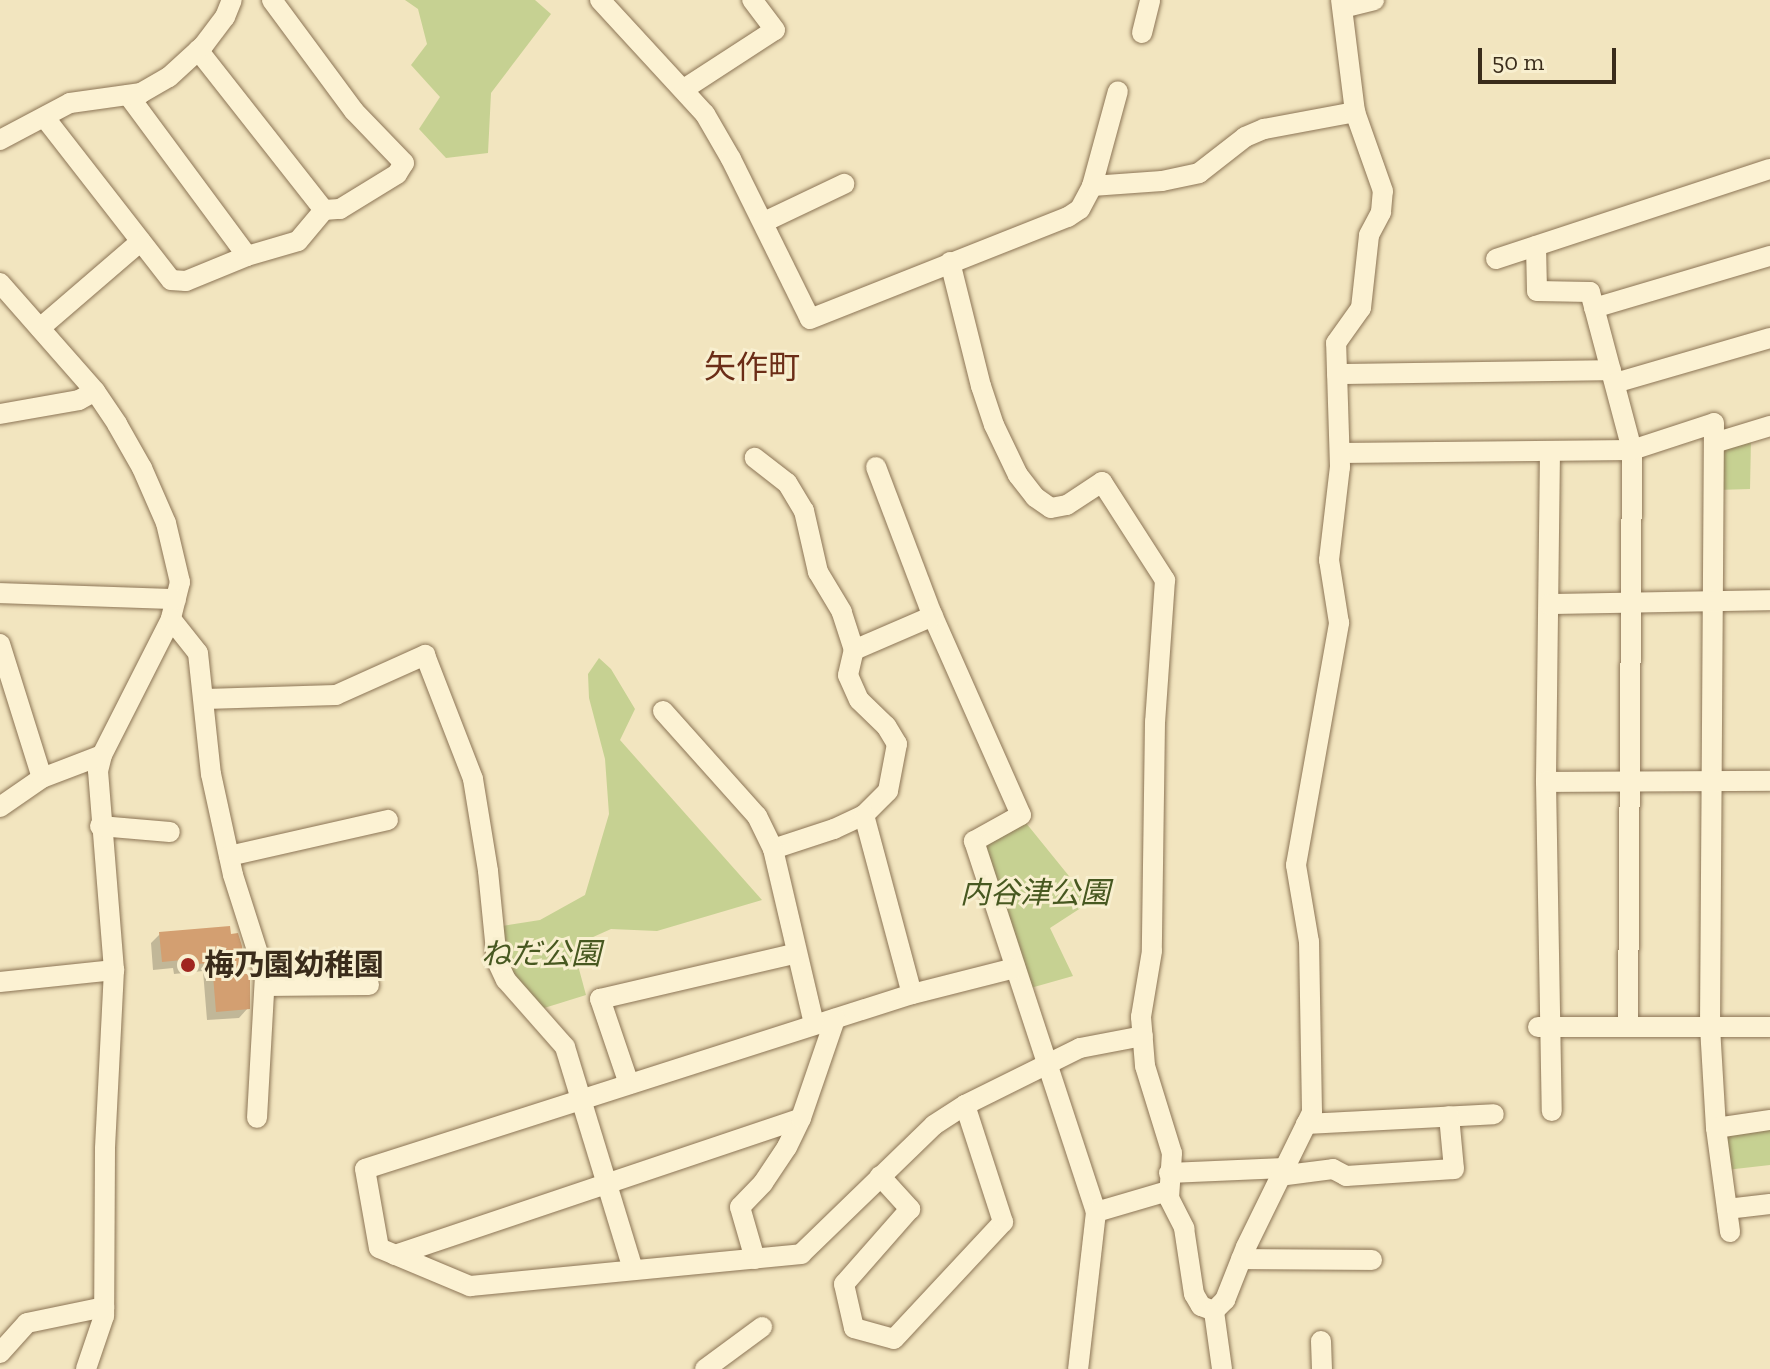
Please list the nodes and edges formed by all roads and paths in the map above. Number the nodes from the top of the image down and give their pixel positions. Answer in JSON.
{"nodes":[{"id":1,"x":232,"y":0,"type":"edge"},
{"id":2,"x":272,"y":0,"type":"edge"},
{"id":3,"x":600,"y":0,"type":"edge"},
{"id":4,"x":752,"y":0,"type":"edge"},
{"id":5,"x":1150,"y":0,"type":"edge"},
{"id":6,"x":1374,"y":0,"type":"edge"},
{"id":7,"x":1342,"y":4,"type":"edge"},
{"id":8,"x":1142,"y":33,"type":"dead end"},
{"id":9,"x":198,"y":50,"type":"junction"},
{"id":10,"x":684,"y":89,"type":"junction"},
{"id":11,"x":1118,"y":91,"type":"dead end"},
{"id":12,"x":128,"y":95,"type":"junction"},
{"id":13,"x":1355,"y":112,"type":"junction"},
{"id":14,"x":45,"y":118,"type":"junction"},
{"id":15,"x":0,"y":140,"type":"edge"},
{"id":16,"x":1770,"y":169,"type":"edge"},
{"id":17,"x":844,"y":184,"type":"dead end"},
{"id":18,"x":1092,"y":186,"type":"junction"},
{"id":19,"x":324,"y":210,"type":"junction"},
{"id":20,"x":764,"y":222,"type":"junction"},
{"id":21,"x":141,"y":241,"type":"junction"},
{"id":22,"x":1536,"y":246,"type":"junction"},
{"id":23,"x":247,"y":256,"type":"junction"},
{"id":24,"x":1770,"y":256,"type":"edge"},
{"id":25,"x":1496,"y":259,"type":"dead end"},
{"id":26,"x":950,"y":262,"type":"junction"},
{"id":27,"x":0,"y":283,"type":"edge"},
{"id":28,"x":1594,"y":308,"type":"junction"},
{"id":29,"x":40,"y":328,"type":"junction"},
{"id":30,"x":1770,"y":338,"type":"edge"},
{"id":31,"x":1337,"y":374,"type":"junction"},
{"id":32,"x":1613,"y":376,"type":"junction"},
{"id":33,"x":95,"y":391,"type":"junction"},
{"id":34,"x":0,"y":414,"type":"edge"},
{"id":35,"x":1770,"y":426,"type":"edge"},
{"id":36,"x":1714,"y":443,"type":"junction"},
{"id":37,"x":1632,"y":450,"type":"junction"},
{"id":38,"x":1550,"y":451,"type":"junction"},
{"id":39,"x":1340,"y":453,"type":"junction"},
{"id":40,"x":755,"y":458,"type":"dead end"},
{"id":41,"x":876,"y":467,"type":"dead end"},
{"id":42,"x":0,"y":593,"type":"edge"},
{"id":43,"x":1770,"y":600,"type":"edge"},
{"id":44,"x":1549,"y":604,"type":"junction"},
{"id":45,"x":1631,"y":604,"type":"junction"},
{"id":46,"x":1713,"y":604,"type":"junction"},
{"id":47,"x":173,"y":609,"type":"junction"},
{"id":48,"x":933,"y":616,"type":"junction"},
{"id":49,"x":0,"y":644,"type":"edge"},
{"id":50,"x":854,"y":650,"type":"junction"},
{"id":51,"x":205,"y":699,"type":"junction"},
{"id":52,"x":663,"y":711,"type":"dead end"},
{"id":53,"x":102,"y":755,"type":"junction"},
{"id":54,"x":42,"y":778,"type":"junction"},
{"id":55,"x":1630,"y":781,"type":"junction"},
{"id":56,"x":1711,"y":781,"type":"junction"},
{"id":57,"x":1770,"y":781,"type":"edge"},
{"id":58,"x":1546,"y":782,"type":"junction"},
{"id":59,"x":0,"y":807,"type":"edge"},
{"id":60,"x":864,"y":815,"type":"junction"},
{"id":61,"x":388,"y":820,"type":"dead end"},
{"id":62,"x":100,"y":826,"type":"junction"},
{"id":63,"x":170,"y":832,"type":"dead end"},
{"id":64,"x":773,"y":849,"type":"junction"},
{"id":65,"x":229,"y":856,"type":"junction"},
{"id":66,"x":797,"y":953,"type":"junction"},
{"id":67,"x":1015,"y":968,"type":"junction"},
{"id":68,"x":114,"y":970,"type":"junction"},
{"id":69,"x":0,"y":982,"type":"edge"},
{"id":70,"x":369,"y":985,"type":"dead end"},
{"id":71,"x":265,"y":986,"type":"junction"},
{"id":72,"x":912,"y":994,"type":"junction"},
{"id":73,"x":835,"y":1019,"type":"junction"},
{"id":74,"x":814,"y":1024,"type":"junction"},
{"id":75,"x":1543,"y":1027,"type":"junction"},
{"id":76,"x":1628,"y":1027,"type":"junction"},
{"id":77,"x":1710,"y":1027,"type":"junction"},
{"id":78,"x":1770,"y":1027,"type":"edge"},
{"id":79,"x":1143,"y":1036,"type":"junction"},
{"id":80,"x":1047,"y":1066,"type":"junction"},
{"id":81,"x":629,"y":1084,"type":"junction"},
{"id":82,"x":578,"y":1100,"type":"junction"},
{"id":83,"x":965,"y":1105,"type":"junction"},
{"id":84,"x":1552,"y":1111,"type":"dead end"},
{"id":85,"x":1494,"y":1114,"type":"dead end"},
{"id":86,"x":1449,"y":1116,"type":"junction"},
{"id":87,"x":257,"y":1118,"type":"dead end"},
{"id":88,"x":801,"y":1118,"type":"junction"},
{"id":89,"x":1770,"y":1120,"type":"edge"},
{"id":90,"x":1306,"y":1124,"type":"junction"},
{"id":91,"x":1716,"y":1128,"type":"junction"},
{"id":92,"x":1281,"y":1172,"type":"junction"},
{"id":93,"x":880,"y":1176,"type":"junction"},
{"id":94,"x":1169,"y":1182,"type":"junction"},
{"id":95,"x":607,"y":1185,"type":"junction"},
{"id":96,"x":1770,"y":1204,"type":"edge"},
{"id":97,"x":1727,"y":1209,"type":"junction"},
{"id":98,"x":1096,"y":1212,"type":"junction"},
{"id":99,"x":1730,"y":1232,"type":"dead end"},
{"id":100,"x":395,"y":1255,"type":"junction"},
{"id":101,"x":755,"y":1259,"type":"junction"},
{"id":102,"x":1241,"y":1259,"type":"junction"},
{"id":103,"x":1372,"y":1260,"type":"dead end"},
{"id":104,"x":633,"y":1269,"type":"junction"},
{"id":105,"x":104,"y":1307,"type":"junction"},
{"id":106,"x":1214,"y":1311,"type":"junction"},
{"id":107,"x":762,"y":1327,"type":"dead end"},
{"id":108,"x":1321,"y":1341,"type":"dead end"},
{"id":109,"x":0,"y":1353,"type":"edge"},
{"id":110,"x":86,"y":1369,"type":"edge"},
{"id":111,"x":705,"y":1369,"type":"edge"},
{"id":112,"x":1078,"y":1369,"type":"edge"},
{"id":113,"x":1222,"y":1369,"type":"edge"},
{"id":114,"x":1322,"y":1369,"type":"edge"}],
"edges":[{"from":1,"to":9,"type":"street"},
{"from":2,"to":19,"type":"street"},
{"from":3,"to":10,"type":"street"},
{"from":4,"to":10,"type":"street"},
{"from":5,"to":8,"type":"street"},
{"from":6,"to":7,"type":"street"},
{"from":7,"to":13,"type":"street"},
{"from":9,"to":12,"type":"street"},
{"from":9,"to":19,"type":"street"},
{"from":10,"to":20,"type":"street"},
{"from":11,"to":18,"type":"street"},
{"from":12,"to":14,"type":"street"},
{"from":12,"to":23,"type":"street"},
{"from":13,"to":18,"type":"street"},
{"from":13,"to":31,"type":"street"},
{"from":14,"to":15,"type":"street"},
{"from":14,"to":21,"type":"street"},
{"from":16,"to":22,"type":"street"},
{"from":17,"to":20,"type":"street"},
{"from":18,"to":26,"type":"street"},
{"from":19,"to":23,"type":"street"},
{"from":20,"to":26,"type":"street"},
{"from":21,"to":23,"type":"street"},
{"from":21,"to":29,"type":"street"},
{"from":22,"to":25,"type":"street"},
{"from":22,"to":28,"type":"street"},
{"from":24,"to":28,"type":"street"},
{"from":26,"to":79,"type":"street"},
{"from":27,"to":29,"type":"street"},
{"from":28,"to":32,"type":"street"},
{"from":29,"to":33,"type":"street"},
{"from":30,"to":32,"type":"street"},
{"from":31,"to":32,"type":"street"},
{"from":31,"to":39,"type":"street"},
{"from":32,"to":37,"type":"street"},
{"from":33,"to":34,"type":"street"},
{"from":33,"to":47,"type":"street"},
{"from":35,"to":36,"type":"street"},
{"from":36,"to":37,"type":"street"},
{"from":36,"to":46,"type":"street"},
{"from":37,"to":38,"type":"street"},
{"from":37,"to":45,"type":"street"},
{"from":38,"to":39,"type":"street"},
{"from":38,"to":44,"type":"street"},
{"from":39,"to":90,"type":"street"},
{"from":40,"to":50,"type":"street"},
{"from":41,"to":48,"type":"street"},
{"from":42,"to":47,"type":"street"},
{"from":43,"to":46,"type":"street"},
{"from":44,"to":45,"type":"street"},
{"from":44,"to":58,"type":"street"},
{"from":45,"to":46,"type":"street"},
{"from":45,"to":55,"type":"street"},
{"from":46,"to":56,"type":"street"},
{"from":47,"to":51,"type":"street"},
{"from":47,"to":53,"type":"street"},
{"from":48,"to":50,"type":"street"},
{"from":48,"to":67,"type":"street"},
{"from":49,"to":54,"type":"street"},
{"from":50,"to":60,"type":"street"},
{"from":51,"to":65,"type":"street"},
{"from":51,"to":82,"type":"street"},
{"from":52,"to":64,"type":"street"},
{"from":53,"to":54,"type":"street"},
{"from":53,"to":62,"type":"street"},
{"from":54,"to":59,"type":"street"},
{"from":55,"to":56,"type":"street"},
{"from":55,"to":58,"type":"street"},
{"from":55,"to":76,"type":"street"},
{"from":56,"to":57,"type":"street"},
{"from":56,"to":77,"type":"street"},
{"from":58,"to":75,"type":"street"},
{"from":60,"to":64,"type":"street"},
{"from":60,"to":72,"type":"street"},
{"from":61,"to":65,"type":"street"},
{"from":62,"to":63,"type":"street"},
{"from":62,"to":68,"type":"street"},
{"from":64,"to":66,"type":"street"},
{"from":65,"to":71,"type":"street"},
{"from":66,"to":74,"type":"street"},
{"from":66,"to":81,"type":"street"},
{"from":67,"to":72,"type":"street"},
{"from":67,"to":80,"type":"street"},
{"from":68,"to":69,"type":"street"},
{"from":68,"to":105,"type":"street"},
{"from":70,"to":71,"type":"street"},
{"from":71,"to":87,"type":"street"},
{"from":72,"to":73,"type":"street"},
{"from":73,"to":74,"type":"street"},
{"from":73,"to":88,"type":"street"},
{"from":74,"to":81,"type":"street"},
{"from":75,"to":76,"type":"street"},
{"from":75,"to":84,"type":"street"},
{"from":76,"to":77,"type":"street"},
{"from":77,"to":78,"type":"street"},
{"from":77,"to":91,"type":"street"},
{"from":79,"to":80,"type":"street"},
{"from":79,"to":94,"type":"street"},
{"from":80,"to":83,"type":"street"},
{"from":80,"to":98,"type":"street"},
{"from":81,"to":82,"type":"street"},
{"from":82,"to":95,"type":"street"},
{"from":82,"to":100,"type":"street"},
{"from":83,"to":93,"type":"street"},
{"from":83,"to":93,"type":"street"},
{"from":85,"to":86,"type":"street"},
{"from":86,"to":90,"type":"street"},
{"from":86,"to":92,"type":"street"},
{"from":88,"to":95,"type":"street"},
{"from":88,"to":101,"type":"street"},
{"from":89,"to":91,"type":"street"},
{"from":90,"to":92,"type":"street"},
{"from":91,"to":97,"type":"street"},
{"from":92,"to":94,"type":"street"},
{"from":92,"to":102,"type":"street"},
{"from":93,"to":101,"type":"street"},
{"from":94,"to":98,"type":"street"},
{"from":94,"to":106,"type":"street"},
{"from":95,"to":100,"type":"street"},
{"from":95,"to":104,"type":"street"},
{"from":96,"to":97,"type":"street"},
{"from":97,"to":99,"type":"street"},
{"from":98,"to":112,"type":"street"},
{"from":100,"to":104,"type":"street"},
{"from":101,"to":104,"type":"street"},
{"from":102,"to":103,"type":"street"},
{"from":102,"to":106,"type":"street"},
{"from":105,"to":109,"type":"street"},
{"from":105,"to":110,"type":"street"},
{"from":106,"to":113,"type":"street"},
{"from":107,"to":111,"type":"street"},
{"from":108,"to":114,"type":"street"}]}
